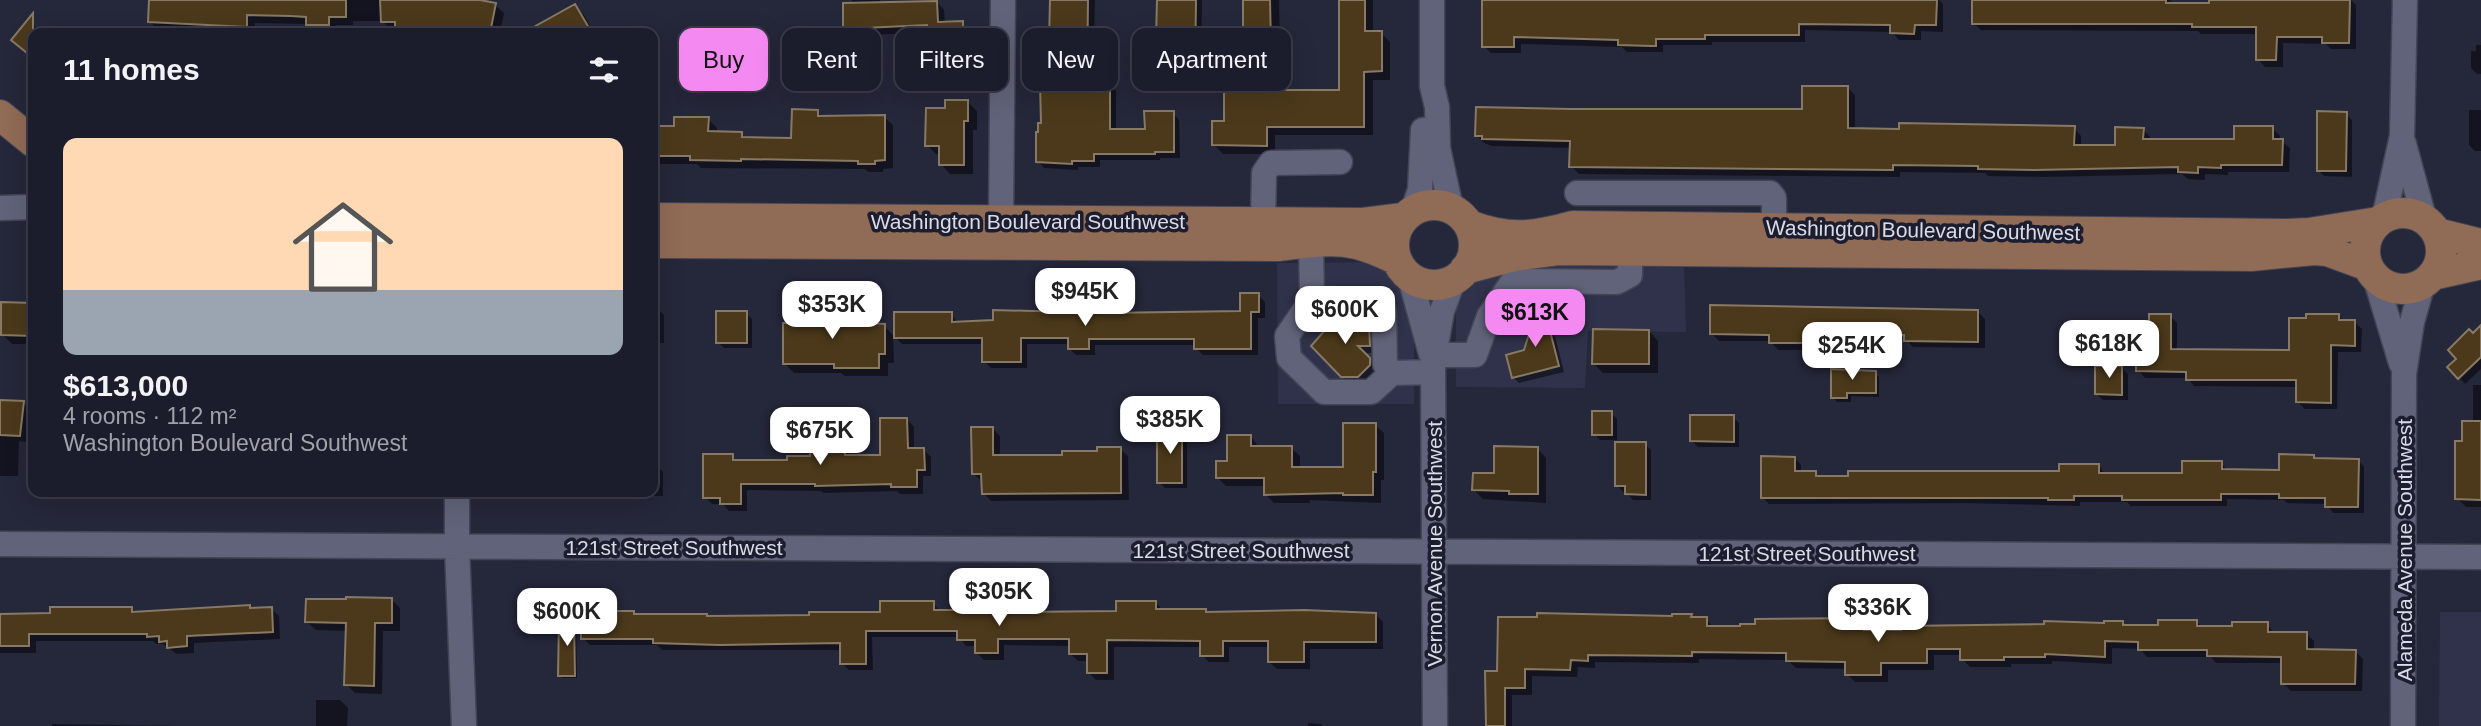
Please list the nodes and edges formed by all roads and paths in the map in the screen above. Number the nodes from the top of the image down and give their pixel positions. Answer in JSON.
{"nodes":[{"id":1,"x":1003,"y":0,"type":"edge"},
{"id":2,"x":1432,"y":0,"type":"edge"},
{"id":3,"x":2404,"y":0,"type":"edge"},
{"id":4,"x":1432,"y":86,"type":"junction"},
{"id":5,"x":0,"y":115,"type":"edge"},
{"id":6,"x":2402,"y":136,"type":"junction"},
{"id":7,"x":28,"y":138,"type":"edge"},
{"id":8,"x":1340,"y":162,"type":"dead end"},
{"id":9,"x":1577,"y":193,"type":"dead end"},
{"id":10,"x":1677,"y":193,"type":"junction"},
{"id":11,"x":28,"y":207,"type":"edge"},
{"id":12,"x":0,"y":208,"type":"edge"},
{"id":13,"x":1408,"y":214,"type":"junction"},
{"id":14,"x":1460,"y":216,"type":"junction"},
{"id":15,"x":658,"y":218,"type":"edge"},
{"id":16,"x":2381,"y":220,"type":"junction"},
{"id":17,"x":1001,"y":221,"type":"junction"},
{"id":18,"x":1263,"y":223,"type":"junction"},
{"id":19,"x":2430,"y":226,"type":"junction"},
{"id":20,"x":1677,"y":227,"type":"junction"},
{"id":21,"x":1774,"y":228,"type":"junction"},
{"id":22,"x":658,"y":243,"type":"edge"},
{"id":23,"x":1311,"y":243,"type":"junction"},
{"id":24,"x":2481,"y":244,"type":"edge"},
{"id":25,"x":1555,"y":250,"type":"junction"},
{"id":26,"x":1630,"y":251,"type":"junction"},
{"id":27,"x":2481,"y":264,"type":"edge"},
{"id":28,"x":1403,"y":269,"type":"junction"},
{"id":29,"x":2372,"y":272,"type":"junction"},
{"id":30,"x":1460,"y":274,"type":"junction"},
{"id":31,"x":2428,"y":279,"type":"junction"},
{"id":32,"x":1555,"y":281,"type":"junction"},
{"id":33,"x":1312,"y":299,"type":"junction"},
{"id":34,"x":1434,"y":363,"type":"junction"},
{"id":35,"x":1392,"y":373,"type":"junction"},
{"id":36,"x":2404,"y":374,"type":"junction"},
{"id":37,"x":457,"y":497,"type":"edge"},
{"id":38,"x":0,"y":544,"type":"edge"},
{"id":39,"x":457,"y":546,"type":"junction"},
{"id":40,"x":1434,"y":551,"type":"junction"},
{"id":41,"x":2404,"y":556,"type":"junction"},
{"id":42,"x":2481,"y":557,"type":"edge"},
{"id":43,"x":464,"y":726,"type":"edge"},
{"id":44,"x":1436,"y":726,"type":"edge"},
{"id":45,"x":2403,"y":726,"type":"edge"}],
"edges":[{"from":1,"to":17,"type":"street"},
{"from":2,"to":4,"type":"street"},
{"from":3,"to":6,"type":"street"},
{"from":4,"to":13,"type":"street"},
{"from":4,"to":14,"type":"street"},
{"from":5,"to":7,"type":"main road"},
{"from":6,"to":16,"type":"street"},
{"from":6,"to":19,"type":"street"},
{"from":8,"to":18,"type":"street"},
{"from":9,"to":10,"type":"street"},
{"from":10,"to":20,"type":"street"},
{"from":10,"to":21,"type":"street"},
{"from":11,"to":12,"type":"street"},
{"from":13,"to":14,"type":"main road"},
{"from":13,"to":18,"type":"main road","name":"Washington Boulevard Southwest"},
{"from":13,"to":28,"type":"main road"},
{"from":14,"to":20,"type":"main road","name":"Washington Boulevard Southwest"},
{"from":14,"to":30,"type":"main road"},
{"from":15,"to":17,"type":"main road","name":"Washington Boulevard Southwest"},
{"from":16,"to":19,"type":"main road"},
{"from":16,"to":21,"type":"main road","name":"Washington Boulevard Southwest"},
{"from":16,"to":29,"type":"main road"},
{"from":17,"to":18,"type":"main road","name":"Washington Boulevard Southwest"},
{"from":19,"to":24,"type":"main road"},
{"from":19,"to":31,"type":"main road"},
{"from":20,"to":21,"type":"main road","name":"Washington Boulevard Southwest"},
{"from":22,"to":23,"type":"main road","name":"Washington Boulevard Southwest"},
{"from":23,"to":28,"type":"main road","name":"Washington Boulevard Southwest"},
{"from":23,"to":33,"type":"street"},
{"from":25,"to":26,"type":"main road","name":"Washington Boulevard Southwest"},
{"from":25,"to":30,"type":"main road","name":"Washington Boulevard Southwest"},
{"from":25,"to":32,"type":"street"},
{"from":26,"to":29,"type":"main road","name":"Washington Boulevard Southwest"},
{"from":26,"to":32,"type":"street"},
{"from":27,"to":31,"type":"main road"},
{"from":28,"to":30,"type":"main road"},
{"from":28,"to":34,"type":"street","name":"Vernon Avenue Southwest"},
{"from":29,"to":31,"type":"main road"},
{"from":29,"to":36,"type":"street","name":"Alameda Avenue Southwest"},
{"from":30,"to":34,"type":"street","name":"Vernon Avenue Southwest"},
{"from":31,"to":36,"type":"street","name":"Alameda Avenue Southwest"},
{"from":32,"to":34,"type":"street"},
{"from":33,"to":35,"type":"street"},
{"from":33,"to":35,"type":"street"},
{"from":34,"to":35,"type":"street"},
{"from":34,"to":40,"type":"street","name":"Vernon Avenue Southwest"},
{"from":36,"to":41,"type":"street","name":"Alameda Avenue Southwest"},
{"from":37,"to":39,"type":"street"},
{"from":38,"to":39,"type":"street","name":"121st Street Southwest"},
{"from":39,"to":40,"type":"street","name":"121st Street Southwest"},
{"from":39,"to":43,"type":"street"},
{"from":40,"to":41,"type":"street","name":"121st Street Southwest"},
{"from":40,"to":44,"type":"street","name":"Vernon Avenue Southwest"},
{"from":41,"to":42,"type":"street","name":"121st Street Southwest"},
{"from":41,"to":45,"type":"street","name":"Alameda Avenue Southwest"}]}
